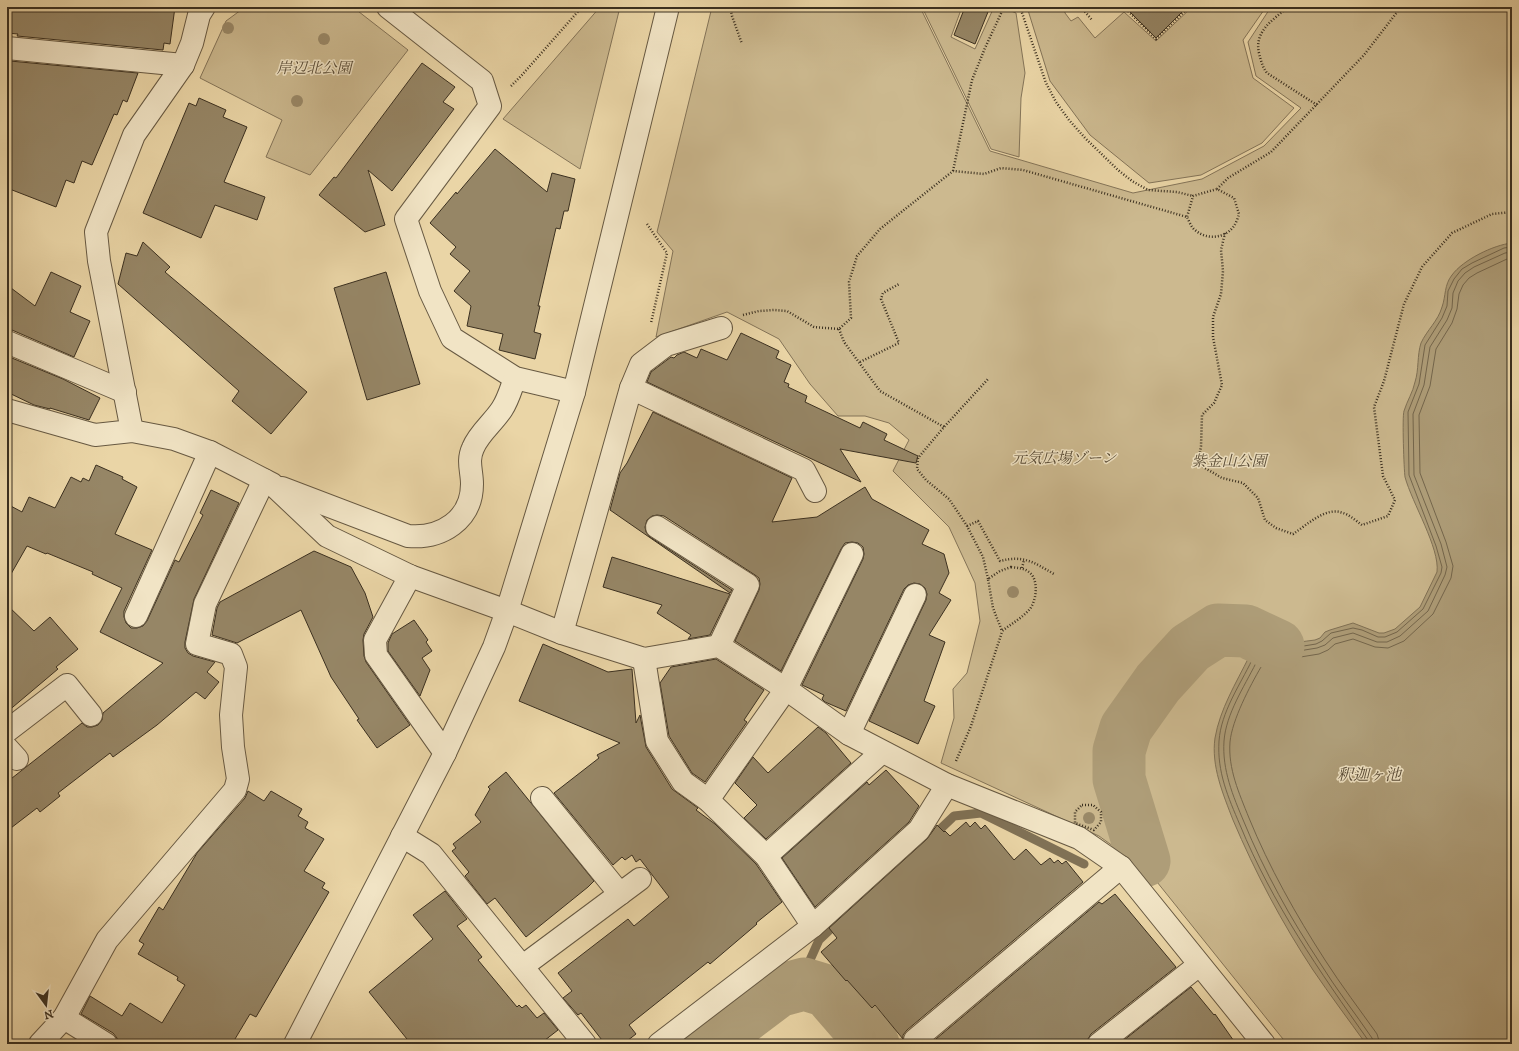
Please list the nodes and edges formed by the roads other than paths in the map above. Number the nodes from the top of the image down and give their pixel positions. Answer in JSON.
{"nodes":[{"id":1,"x":204,"y":7,"type":"edge"},
{"id":2,"x":388,"y":7,"type":"edge"},
{"id":3,"x":668,"y":7,"type":"edge"},
{"id":4,"x":7,"y":48,"type":"edge"},
{"id":5,"x":183,"y":65,"type":"junction"},
{"id":6,"x":721,"y":328,"type":"road end"},
{"id":7,"x":8,"y":342,"type":"edge"},
{"id":8,"x":515,"y":378,"type":"junction"},
{"id":9,"x":631,"y":388,"type":"junction"},
{"id":10,"x":125,"y":392,"type":"junction"},
{"id":11,"x":574,"y":392,"type":"junction"},
{"id":12,"x":7,"y":410,"type":"edge"},
{"id":13,"x":132,"y":431,"type":"junction"},
{"id":14,"x":210,"y":452,"type":"junction"},
{"id":15,"x":268,"y":482,"type":"junction"},
{"id":16,"x":815,"y":491,"type":"dead end"},
{"id":17,"x":657,"y":527,"type":"dead end"},
{"id":18,"x":852,"y":554,"type":"dead end"},
{"id":19,"x":410,"y":576,"type":"junction"},
{"id":20,"x":915,"y":595,"type":"dead end"},
{"id":21,"x":507,"y":611,"type":"junction"},
{"id":22,"x":136,"y":616,"type":"dead end"},
{"id":23,"x":562,"y":633,"type":"junction"},
{"id":24,"x":719,"y":646,"type":"junction"},
{"id":25,"x":644,"y":659,"type":"junction"},
{"id":26,"x":786,"y":689,"type":"junction"},
{"id":27,"x":91,"y":715,"type":"dead end"},
{"id":28,"x":7,"y":731,"type":"edge"},
{"id":29,"x":849,"y":734,"type":"junction"},
{"id":30,"x":882,"y":752,"type":"junction"},
{"id":31,"x":445,"y":754,"type":"junction"},
{"id":32,"x":947,"y":785,"type":"junction"},
{"id":33,"x":542,"y":798,"type":"dead end"},
{"id":34,"x":708,"y":800,"type":"junction"},
{"id":35,"x":402,"y":836,"type":"junction"},
{"id":36,"x":766,"y":856,"type":"junction"},
{"id":37,"x":1121,"y":867,"type":"junction"},
{"id":38,"x":640,"y":879,"type":"dead end"},
{"id":39,"x":620,"y":894,"type":"junction"},
{"id":40,"x":813,"y":926,"type":"junction"},
{"id":41,"x":1199,"y":965,"type":"junction"},
{"id":42,"x":523,"y":966,"type":"junction"},
{"id":43,"x":64,"y":1018,"type":"junction"},
{"id":44,"x":915,"y":1040,"type":"dead end"},
{"id":45,"x":40,"y":1044,"type":"edge"},
{"id":46,"x":106,"y":1044,"type":"edge"},
{"id":47,"x":295,"y":1044,"type":"edge"},
{"id":48,"x":585,"y":1044,"type":"edge"},
{"id":49,"x":659,"y":1044,"type":"edge"},
{"id":50,"x":1099,"y":1044,"type":"edge"},
{"id":51,"x":1264,"y":1044,"type":"edge"}],
"edges":[{"from":1,"to":5,"type":"street"},
{"from":2,"to":8,"type":"street"},
{"from":3,"to":11,"type":"street"},
{"from":4,"to":5,"type":"street"},
{"from":5,"to":10,"type":"street"},
{"from":6,"to":9,"type":"street"},
{"from":7,"to":10,"type":"street"},
{"from":8,"to":11,"type":"street"},
{"from":8,"to":15,"type":"street"},
{"from":9,"to":16,"type":"street"},
{"from":9,"to":23,"type":"street"},
{"from":10,"to":13,"type":"street"},
{"from":11,"to":21,"type":"street"},
{"from":12,"to":13,"type":"street"},
{"from":13,"to":14,"type":"street"},
{"from":14,"to":15,"type":"street"},
{"from":14,"to":22,"type":"street"},
{"from":15,"to":19,"type":"street"},
{"from":15,"to":43,"type":"street"},
{"from":17,"to":24,"type":"street"},
{"from":18,"to":26,"type":"street"},
{"from":19,"to":21,"type":"street"},
{"from":19,"to":31,"type":"street"},
{"from":20,"to":29,"type":"street"},
{"from":21,"to":23,"type":"street"},
{"from":21,"to":31,"type":"street"},
{"from":23,"to":25,"type":"street"},
{"from":24,"to":25,"type":"street"},
{"from":24,"to":26,"type":"street"},
{"from":25,"to":34,"type":"street"},
{"from":26,"to":29,"type":"street"},
{"from":26,"to":34,"type":"street"},
{"from":27,"to":28,"type":"street"},
{"from":29,"to":30,"type":"street"},
{"from":30,"to":32,"type":"street"},
{"from":30,"to":36,"type":"street"},
{"from":31,"to":35,"type":"street"},
{"from":32,"to":37,"type":"street"},
{"from":32,"to":40,"type":"street"},
{"from":33,"to":39,"type":"street"},
{"from":34,"to":36,"type":"street"},
{"from":35,"to":42,"type":"street"},
{"from":35,"to":47,"type":"street"},
{"from":36,"to":40,"type":"street"},
{"from":37,"to":41,"type":"street"},
{"from":37,"to":44,"type":"street"},
{"from":38,"to":39,"type":"street"},
{"from":39,"to":42,"type":"street"},
{"from":40,"to":49,"type":"street"},
{"from":41,"to":50,"type":"street"},
{"from":41,"to":51,"type":"street"},
{"from":42,"to":48,"type":"street"},
{"from":43,"to":45,"type":"street"},
{"from":43,"to":46,"type":"street"}]}
